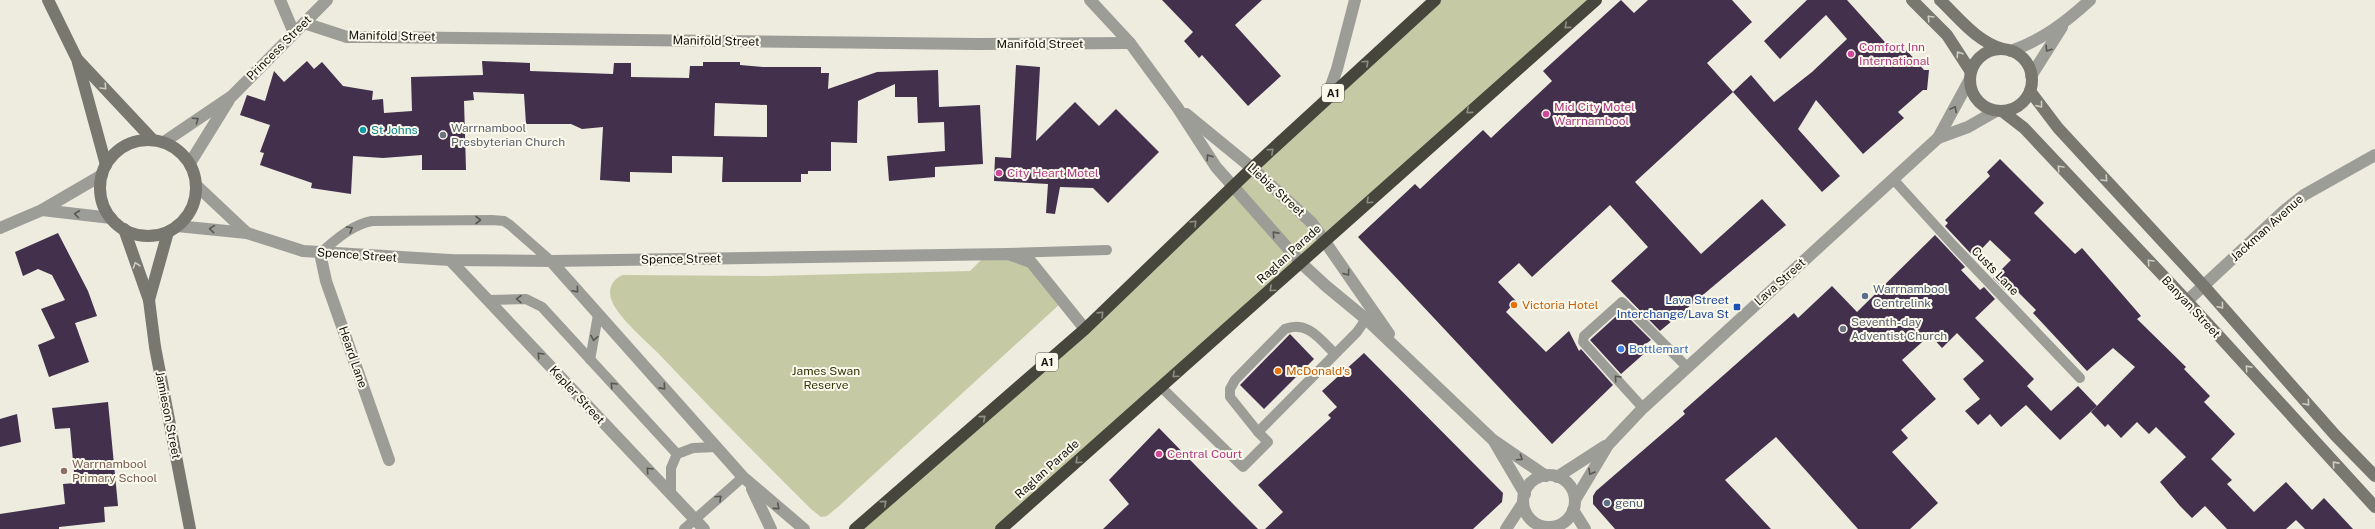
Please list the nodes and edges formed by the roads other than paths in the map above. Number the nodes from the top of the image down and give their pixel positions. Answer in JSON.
{"nodes":[{"id":1,"x":48,"y":0,"type":"edge"},
{"id":2,"x":280,"y":0,"type":"edge"},
{"id":3,"x":327,"y":0,"type":"edge"},
{"id":4,"x":1090,"y":0,"type":"edge"},
{"id":5,"x":1355,"y":0,"type":"edge"},
{"id":6,"x":1435,"y":0,"type":"edge"},
{"id":7,"x":1596,"y":0,"type":"edge"},
{"id":8,"x":1912,"y":0,"type":"edge"},
{"id":9,"x":1940,"y":0,"type":"edge"},
{"id":10,"x":2090,"y":0,"type":"edge"},
{"id":11,"x":304,"y":23,"type":"junction"},
{"id":12,"x":2065,"y":23,"type":"junction"},
{"id":13,"x":294,"y":33,"type":"junction"},
{"id":14,"x":1130,"y":43,"type":"junction"},
{"id":15,"x":2007,"y":50,"type":"junction"},
{"id":16,"x":77,"y":59,"type":"junction"},
{"id":17,"x":1970,"y":76,"type":"junction"},
{"id":18,"x":2031,"y":76,"type":"junction"},
{"id":19,"x":2030,"y":91,"type":"junction"},
{"id":20,"x":232,"y":96,"type":"junction"},
{"id":21,"x":1326,"y":100,"type":"junction"},
{"id":22,"x":1177,"y":107,"type":"junction"},
{"id":23,"x":1999,"y":111,"type":"junction"},
{"id":24,"x":1938,"y":138,"type":"junction"},
{"id":25,"x":158,"y":141,"type":"junction"},
{"id":26,"x":2375,"y":155,"type":"edge"},
{"id":27,"x":190,"y":163,"type":"junction"},
{"id":28,"x":1252,"y":168,"type":"junction"},
{"id":29,"x":104,"y":170,"type":"junction"},
{"id":30,"x":1893,"y":179,"type":"junction"},
{"id":31,"x":196,"y":185,"type":"junction"},
{"id":32,"x":1233,"y":188,"type":"junction"},
{"id":33,"x":42,"y":210,"type":"junction"},
{"id":34,"x":111,"y":218,"type":"junction"},
{"id":35,"x":0,"y":228,"type":"edge"},
{"id":36,"x":124,"y":229,"type":"junction"},
{"id":37,"x":173,"y":229,"type":"junction"},
{"id":38,"x":247,"y":233,"type":"junction"},
{"id":39,"x":1325,"y":241,"type":"junction"},
{"id":40,"x":1107,"y":250,"type":"dead end"},
{"id":41,"x":320,"y":253,"type":"junction"},
{"id":42,"x":997,"y":253,"type":"junction"},
{"id":43,"x":450,"y":260,"type":"junction"},
{"id":44,"x":551,"y":261,"type":"junction"},
{"id":45,"x":1301,"y":263,"type":"junction"},
{"id":46,"x":2203,"y":285,"type":"junction"},
{"id":47,"x":149,"y":300,"type":"junction"},
{"id":48,"x":488,"y":300,"type":"junction"},
{"id":49,"x":2187,"y":301,"type":"junction"},
{"id":50,"x":598,"y":315,"type":"junction"},
{"id":51,"x":1366,"y":319,"type":"junction"},
{"id":52,"x":1086,"y":328,"type":"junction"},
{"id":53,"x":1398,"y":349,"type":"junction"},
{"id":54,"x":1335,"y":354,"type":"junction"},
{"id":55,"x":590,"y":360,"type":"junction"},
{"id":56,"x":1687,"y":367,"type":"junction"},
{"id":57,"x":2080,"y":378,"type":"dead end"},
{"id":58,"x":1161,"y":387,"type":"junction"},
{"id":59,"x":1643,"y":408,"type":"junction"},
{"id":60,"x":1258,"y":432,"type":"junction"},
{"id":61,"x":1493,"y":440,"type":"junction"},
{"id":62,"x":1608,"y":444,"type":"junction"},
{"id":63,"x":717,"y":447,"type":"junction"},
{"id":64,"x":677,"y":454,"type":"junction"},
{"id":65,"x":389,"y":460,"type":"dead end"},
{"id":66,"x":1552,"y":476,"type":"junction"},
{"id":67,"x":2375,"y":476,"type":"edge"},
{"id":68,"x":746,"y":481,"type":"junction"},
{"id":69,"x":671,"y":494,"type":"junction"},
{"id":70,"x":1524,"y":498,"type":"junction"},
{"id":71,"x":1574,"y":505,"type":"junction"},
{"id":72,"x":2375,"y":508,"type":"edge"},
{"id":73,"x":700,"y":524,"type":"edge"},
{"id":74,"x":771,"y":528,"type":"edge"},
{"id":75,"x":1546,"y":528,"type":"edge"},
{"id":76,"x":190,"y":529,"type":"edge"},
{"id":77,"x":684,"y":529,"type":"edge"},
{"id":78,"x":804,"y":529,"type":"edge"},
{"id":79,"x":855,"y":529,"type":"edge"},
{"id":80,"x":1001,"y":529,"type":"edge"},
{"id":81,"x":1506,"y":529,"type":"edge"},
{"id":82,"x":1585,"y":529,"type":"edge"}],
"edges":[{"from":1,"to":16,"type":"street"},
{"from":2,"to":13,"type":"street"},
{"from":3,"to":11,"type":"street","name":"Princess Street"},
{"from":4,"to":14,"type":"street","name":"Liebig Street"},
{"from":5,"to":21,"type":"street"},
{"from":21,"to":6,"type":"highway","number":"A1","one_way":true},
{"from":7,"to":39,"type":"highway","name":"Raglan Parade","one_way":true},
{"from":17,"to":8,"type":"street","one_way":true},
{"from":9,"to":15,"type":"street"},
{"from":10,"to":12,"type":"street"},
{"from":11,"to":13,"type":"street","name":"Princess Street"},
{"from":11,"to":14,"type":"street","name":"Manifold Street"},
{"from":12,"to":15,"type":"street"},
{"from":12,"to":18,"type":"street","one_way":true},
{"from":13,"to":20,"type":"street","name":"Princess Street"},
{"from":14,"to":22,"type":"street","name":"Liebig Street"},
{"from":15,"to":17,"type":"street"},
{"from":15,"to":18,"type":"street"},
{"from":16,"to":25,"type":"street","one_way":true},
{"from":16,"to":29,"type":"street"},
{"from":17,"to":23,"type":"street"},
{"from":24,"to":17,"type":"street","name":"Lava Street","one_way":true},
{"from":18,"to":19,"type":"street"},
{"from":19,"to":23,"type":"street"},
{"from":19,"to":46,"type":"street","name":"Banyan Street","one_way":true},
{"from":25,"to":20,"type":"street","name":"Princess Street","one_way":true},
{"from":20,"to":27,"type":"street","name":"Princess Street"},
{"from":28,"to":21,"type":"highway","number":"A1","one_way":true},
{"from":22,"to":28,"type":"street","name":"Liebig Street"},
{"from":32,"to":22,"type":"street","name":"Liebig Street","one_way":true},
{"from":23,"to":24,"type":"street","name":"Lava Street"},
{"from":49,"to":23,"type":"street","name":"Banyan Street","one_way":true},
{"from":24,"to":30,"type":"street","name":"Lava Street"},
{"from":25,"to":27,"type":"street"},
{"from":25,"to":29,"type":"street"},
{"from":26,"to":46,"type":"street","name":"Jackman Avenue"},
{"from":27,"to":31,"type":"street"},
{"from":28,"to":32,"type":"highway","number":"A1"},
{"from":28,"to":39,"type":"street","name":"Liebig Street"},
{"from":29,"to":33,"type":"street"},
{"from":29,"to":34,"type":"street"},
{"from":30,"to":56,"type":"street","name":"Lava Street"},
{"from":30,"to":57,"type":"lane","name":"Custs Lane"},
{"from":31,"to":37,"type":"street"},
{"from":31,"to":38,"type":"street","name":"Spence Street"},
{"from":45,"to":32,"type":"street","name":"Liebig Street","one_way":true},
{"from":52,"to":32,"type":"highway","number":"A1","one_way":true},
{"from":34,"to":33,"type":"street","one_way":true},
{"from":33,"to":35,"type":"street"},
{"from":34,"to":36,"type":"street"},
{"from":36,"to":37,"type":"street"},
{"from":47,"to":36,"type":"street","name":"Jamieson Street","one_way":true},
{"from":38,"to":37,"type":"street","name":"Spence Street","one_way":true},
{"from":37,"to":47,"type":"street","name":"Jamieson Street"},
{"from":38,"to":41,"type":"street","name":"Spence Street"},
{"from":39,"to":45,"type":"highway","name":"Raglan Parade"},
{"from":39,"to":53,"type":"street","name":"Liebig Street","one_way":true},
{"from":40,"to":42,"type":"lane"},
{"from":41,"to":43,"type":"street","name":"Spence Street"},
{"from":41,"to":44,"type":"lane","one_way":true},
{"from":41,"to":65,"type":"street","name":"Heard Lane"},
{"from":42,"to":44,"type":"street","name":"Spence Street"},
{"from":42,"to":52,"type":"street","name":"Spence Street"},
{"from":43,"to":44,"type":"street","name":"Spence Street"},
{"from":43,"to":48,"type":"street","name":"Kepler Street"},
{"from":44,"to":50,"type":"street","one_way":true},
{"from":45,"to":51,"type":"street","name":"Liebig Street"},
{"from":45,"to":58,"type":"highway","name":"Raglan Parade","one_way":true},
{"from":46,"to":49,"type":"street","name":"Jackman Avenue"},
{"from":46,"to":67,"type":"street","name":"Banyan Street","one_way":true},
{"from":47,"to":76,"type":"street","name":"Jamieson Street"},
{"from":55,"to":48,"type":"lane","one_way":true},
{"from":69,"to":48,"type":"street","name":"Kepler Street","one_way":true},
{"from":72,"to":49,"type":"street","name":"Banyan Street","one_way":true},
{"from":50,"to":55,"type":"lane","one_way":true},
{"from":50,"to":63,"type":"street","one_way":true},
{"from":51,"to":53,"type":"street","name":"Liebig Street"},
{"from":51,"to":54,"type":"lane"},
{"from":79,"to":52,"type":"highway","number":"A1","one_way":true},
{"from":53,"to":61,"type":"street","name":"Liebig Street"},
{"from":54,"to":60,"type":"lane"},
{"from":54,"to":60,"type":"lane"},
{"from":64,"to":55,"type":"lane","one_way":true},
{"from":56,"to":59,"type":"street","name":"Lava Street"},
{"from":59,"to":56,"type":"lane","one_way":true},
{"from":58,"to":60,"type":"lane"},
{"from":58,"to":80,"type":"highway","name":"Raglan Parade","one_way":true},
{"from":59,"to":62,"type":"street","name":"Lava Street"},
{"from":61,"to":66,"type":"street","name":"Liebig Street","one_way":true},
{"from":61,"to":70,"type":"street","name":"Liebig Street"},
{"from":62,"to":66,"type":"street","name":"Lava Street"},
{"from":62,"to":71,"type":"street","name":"Lava Street","one_way":true},
{"from":63,"to":64,"type":"lane"},
{"from":63,"to":68,"type":"street"},
{"from":64,"to":69,"type":"lane"},
{"from":66,"to":70,"type":"street"},
{"from":66,"to":71,"type":"street"},
{"from":73,"to":68,"type":"lane","one_way":true},
{"from":68,"to":74,"type":"street"},
{"from":68,"to":78,"type":"street","one_way":true},
{"from":69,"to":73,"type":"street","name":"Kepler Street"},
{"from":70,"to":75,"type":"street"},
{"from":70,"to":81,"type":"street"},
{"from":71,"to":75,"type":"street"},
{"from":71,"to":82,"type":"street"},
{"from":73,"to":77,"type":"lane"}]}
